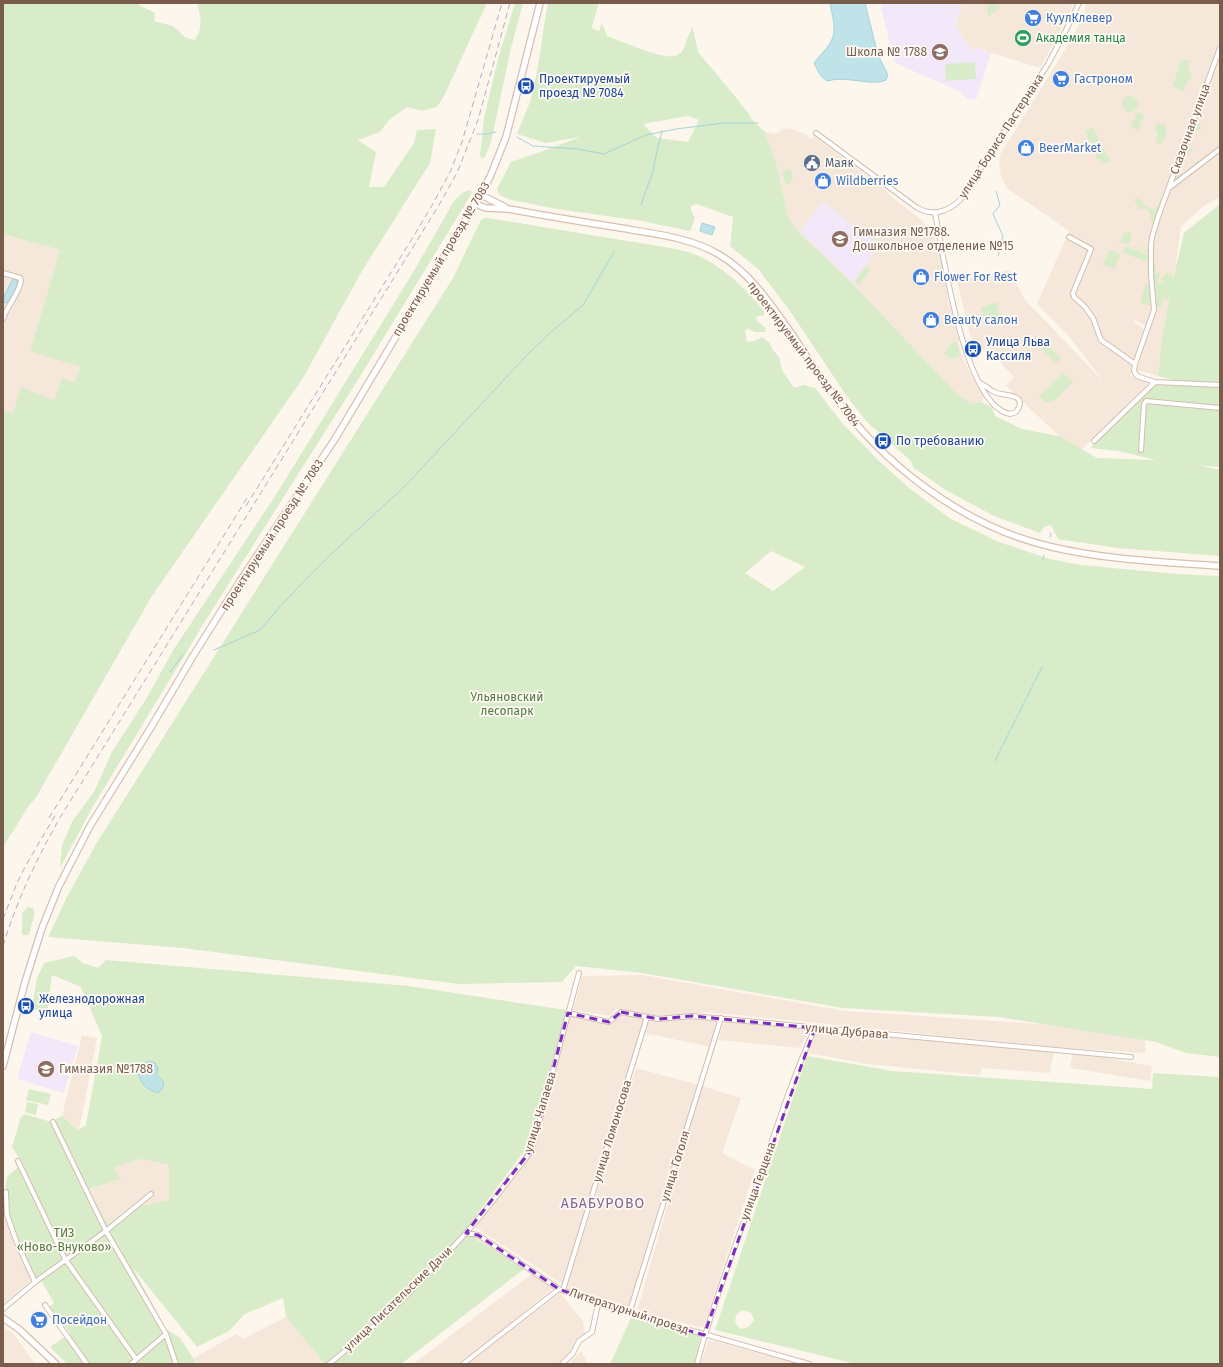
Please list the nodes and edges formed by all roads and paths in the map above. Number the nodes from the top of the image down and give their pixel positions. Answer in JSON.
{"nodes":[{"id":1,"x":540,"y":3,"type":"edge"},
{"id":2,"x":1078,"y":3,"type":"edge"},
{"id":3,"x":1220,"y":48,"type":"edge"},
{"id":4,"x":816,"y":133,"type":"dead end"},
{"id":5,"x":1220,"y":149,"type":"edge"},
{"id":6,"x":1169,"y":188,"type":"junction"},
{"id":7,"x":480,"y":195,"type":"junction"},
{"id":8,"x":475,"y":204,"type":"junction"},
{"id":9,"x":509,"y":209,"type":"junction"},
{"id":10,"x":935,"y":213,"type":"junction"},
{"id":11,"x":1069,"y":238,"type":"dead end"},
{"id":12,"x":3,"y":273,"type":"edge"},
{"id":13,"x":3,"y":319,"type":"edge"},
{"id":14,"x":1134,"y":364,"type":"junction"},
{"id":15,"x":1156,"y":382,"type":"junction"},
{"id":16,"x":980,"y":383,"type":"junction"},
{"id":17,"x":1220,"y":385,"type":"edge"},
{"id":18,"x":1220,"y":408,"type":"edge"},
{"id":19,"x":1094,"y":441,"type":"dead end"},
{"id":20,"x":1140,"y":450,"type":"dead end"},
{"id":21,"x":1220,"y":566,"type":"edge"},
{"id":22,"x":579,"y":973,"type":"dead end"},
{"id":23,"x":568,"y":1013,"type":"junction"},
{"id":24,"x":647,"y":1017,"type":"junction"},
{"id":25,"x":721,"y":1018,"type":"junction"},
{"id":26,"x":815,"y":1028,"type":"junction"},
{"id":27,"x":1130,"y":1057,"type":"dead end"},
{"id":28,"x":3,"y":1066,"type":"edge"},
{"id":29,"x":53,"y":1122,"type":"dead end"},
{"id":30,"x":18,"y":1161,"type":"dead end"},
{"id":31,"x":6,"y":1192,"type":"dead end"},
{"id":32,"x":151,"y":1194,"type":"dead end"},
{"id":33,"x":106,"y":1231,"type":"junction"},
{"id":34,"x":466,"y":1233,"type":"junction"},
{"id":35,"x":65,"y":1259,"type":"junction"},
{"id":36,"x":35,"y":1282,"type":"junction"},
{"id":37,"x":561,"y":1290,"type":"junction"},
{"id":38,"x":598,"y":1304,"type":"junction"},
{"id":39,"x":45,"y":1305,"type":"dead end"},
{"id":40,"x":3,"y":1309,"type":"edge"},
{"id":41,"x":629,"y":1314,"type":"junction"},
{"id":42,"x":3,"y":1318,"type":"edge"},
{"id":43,"x":166,"y":1334,"type":"junction"},
{"id":44,"x":704,"y":1335,"type":"junction"},
{"id":45,"x":136,"y":1359,"type":"junction"},
{"id":46,"x":56,"y":1364,"type":"edge"},
{"id":47,"x":87,"y":1364,"type":"edge"},
{"id":48,"x":131,"y":1364,"type":"edge"},
{"id":49,"x":176,"y":1364,"type":"edge"},
{"id":50,"x":329,"y":1364,"type":"edge"},
{"id":51,"x":464,"y":1364,"type":"edge"},
{"id":52,"x":562,"y":1364,"type":"edge"},
{"id":53,"x":697,"y":1364,"type":"edge"},
{"id":54,"x":809,"y":1364,"type":"edge"}],
"edges":[{"from":1,"to":7,"type":"main road","name":"проектируемый проезд № 7083"},
{"from":2,"to":10,"type":"street","name":"улица Бориса Пастернака"},
{"from":3,"to":6,"type":"street","name":"Сказочная улица"},
{"from":4,"to":10,"type":"street"},
{"from":5,"to":6,"type":"street","name":"Сказочная улица"},
{"from":6,"to":14,"type":"street","name":"Сказочная улица"},
{"from":7,"to":8,"type":"main road","name":"проектируемый проезд № 7083"},
{"from":7,"to":9,"type":"main road","name":"проектируемый проезд № 7084"},
{"from":8,"to":9,"type":"main road","name":"проектируемый проезд № 7084"},
{"from":8,"to":28,"type":"main road","name":"проектируемый проезд № 7083"},
{"from":9,"to":21,"type":"main road","name":"проектируемый проезд № 7084"},
{"from":10,"to":16,"type":"street"},
{"from":11,"to":14,"type":"street"},
{"from":12,"to":13,"type":"street"},
{"from":14,"to":15,"type":"street"},
{"from":15,"to":17,"type":"street"},
{"from":15,"to":19,"type":"street"},
{"from":16,"to":16,"type":"street"},
{"from":18,"to":20,"type":"street"},
{"from":22,"to":23,"type":"street","name":"улица Чапаева"},
{"from":23,"to":24,"type":"street","name":"улица Дубрава"},
{"from":23,"to":34,"type":"street","name":"улица Чапаева"},
{"from":24,"to":25,"type":"street","name":"улица Дубрава"},
{"from":24,"to":37,"type":"street","name":"улица Ломоносова"},
{"from":25,"to":26,"type":"street","name":"улица Дубрава"},
{"from":25,"to":41,"type":"street","name":"улица Гоголя"},
{"from":26,"to":27,"type":"street","name":"улица Дубрава"},
{"from":26,"to":44,"type":"street","name":"улица Герцена"},
{"from":29,"to":33,"type":"street"},
{"from":30,"to":35,"type":"street"},
{"from":31,"to":36,"type":"street"},
{"from":32,"to":33,"type":"street"},
{"from":33,"to":35,"type":"street"},
{"from":33,"to":43,"type":"street"},
{"from":34,"to":37,"type":"street","name":"Литературный проезд"},
{"from":34,"to":50,"type":"street","name":"улица Писательские Дачи"},
{"from":35,"to":36,"type":"street"},
{"from":35,"to":45,"type":"street"},
{"from":36,"to":40,"type":"street"},
{"from":37,"to":38,"type":"street","name":"Литературный проезд"},
{"from":37,"to":51,"type":"street"},
{"from":38,"to":41,"type":"street","name":"Литературный проезд"},
{"from":38,"to":52,"type":"street"},
{"from":39,"to":47,"type":"street"},
{"from":41,"to":44,"type":"street","name":"Литературный проезд"},
{"from":42,"to":46,"type":"main road"},
{"from":43,"to":45,"type":"street"},
{"from":43,"to":49,"type":"street"},
{"from":44,"to":53,"type":"street","name":"улица Герцена"},
{"from":44,"to":54,"type":"street","name":"Литературный проезд"},
{"from":45,"to":48,"type":"street"}]}
